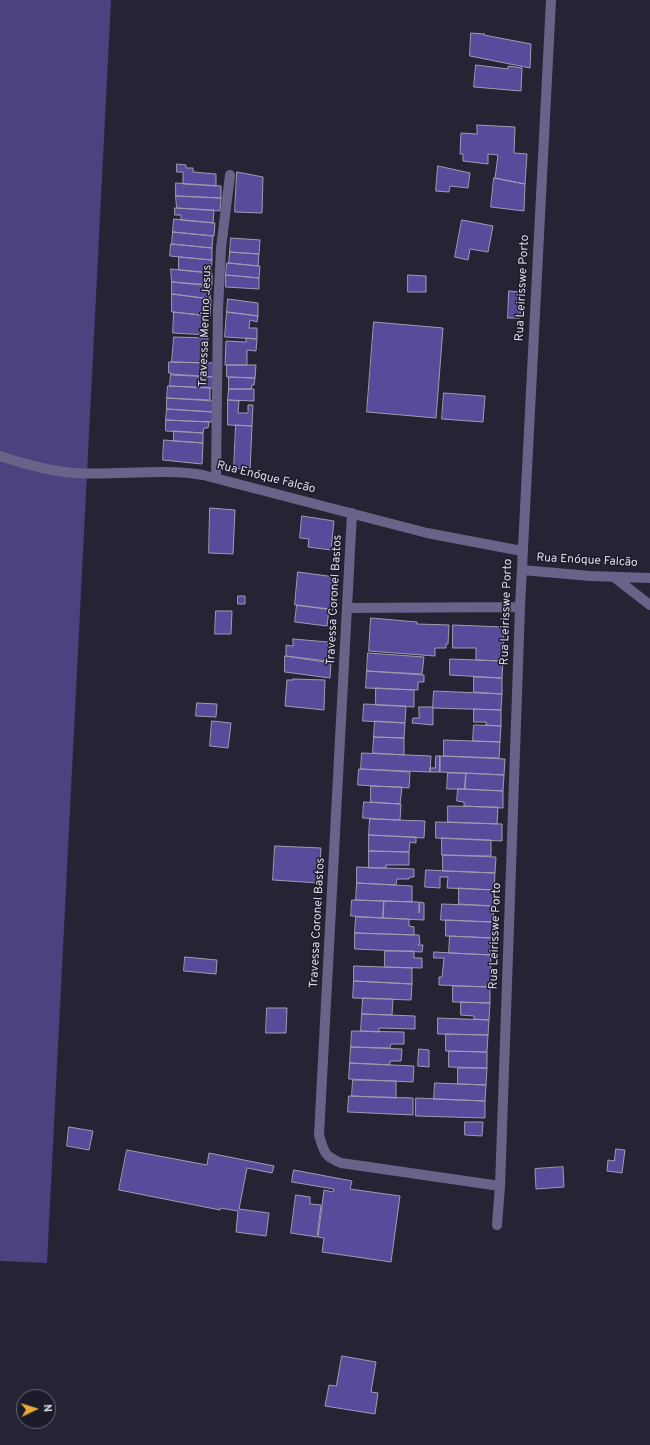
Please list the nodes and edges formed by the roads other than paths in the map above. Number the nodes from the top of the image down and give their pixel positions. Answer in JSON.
{"nodes":[{"id":1,"x":551,"y":0,"type":"edge"},
{"id":2,"x":230,"y":175,"type":"dead end"},
{"id":3,"x":0,"y":456,"type":"edge"},
{"id":4,"x":216,"y":478,"type":"junction"},
{"id":5,"x":352,"y":513,"type":"junction"},
{"id":6,"x":522,"y":551,"type":"junction"},
{"id":7,"x":522,"y":570,"type":"junction"},
{"id":8,"x":614,"y":577,"type":"junction"},
{"id":9,"x":650,"y":578,"type":"edge"},
{"id":10,"x":650,"y":605,"type":"edge"},
{"id":11,"x":520,"y":607,"type":"junction"},
{"id":12,"x":348,"y":608,"type":"junction"},
{"id":13,"x":500,"y":1186,"type":"junction"},
{"id":14,"x":497,"y":1225,"type":"dead end"}],
"edges":[{"from":1,"to":6,"type":"street","name":"Rua Leirisswe Porto"},
{"from":2,"to":4,"type":"street","name":"Travessa Menino Jesus"},
{"from":3,"to":4,"type":"street","name":"Rua Enóque Falcão"},
{"from":4,"to":5,"type":"street","name":"Rua Enóque Falcão"},
{"from":5,"to":6,"type":"street","name":"Rua Enóque Falcão"},
{"from":5,"to":12,"type":"street","name":"Travessa Coronel Bastos"},
{"from":6,"to":7,"type":"street","name":"Rua Leirisswe Porto"},
{"from":7,"to":8,"type":"street","name":"Rua Enóque Falcão"},
{"from":7,"to":11,"type":"street","name":"Rua Leirisswe Porto"},
{"from":8,"to":9,"type":"street","name":"Rua Enóque Falcão"},
{"from":8,"to":10,"type":"street"},
{"from":11,"to":12,"type":"street"},
{"from":11,"to":13,"type":"street","name":"Rua Leirisswe Porto"},
{"from":12,"to":13,"type":"street","name":"Travessa Coronel Bastos"},
{"from":13,"to":14,"type":"street","name":"Rua Leirisswe Porto"}]}
